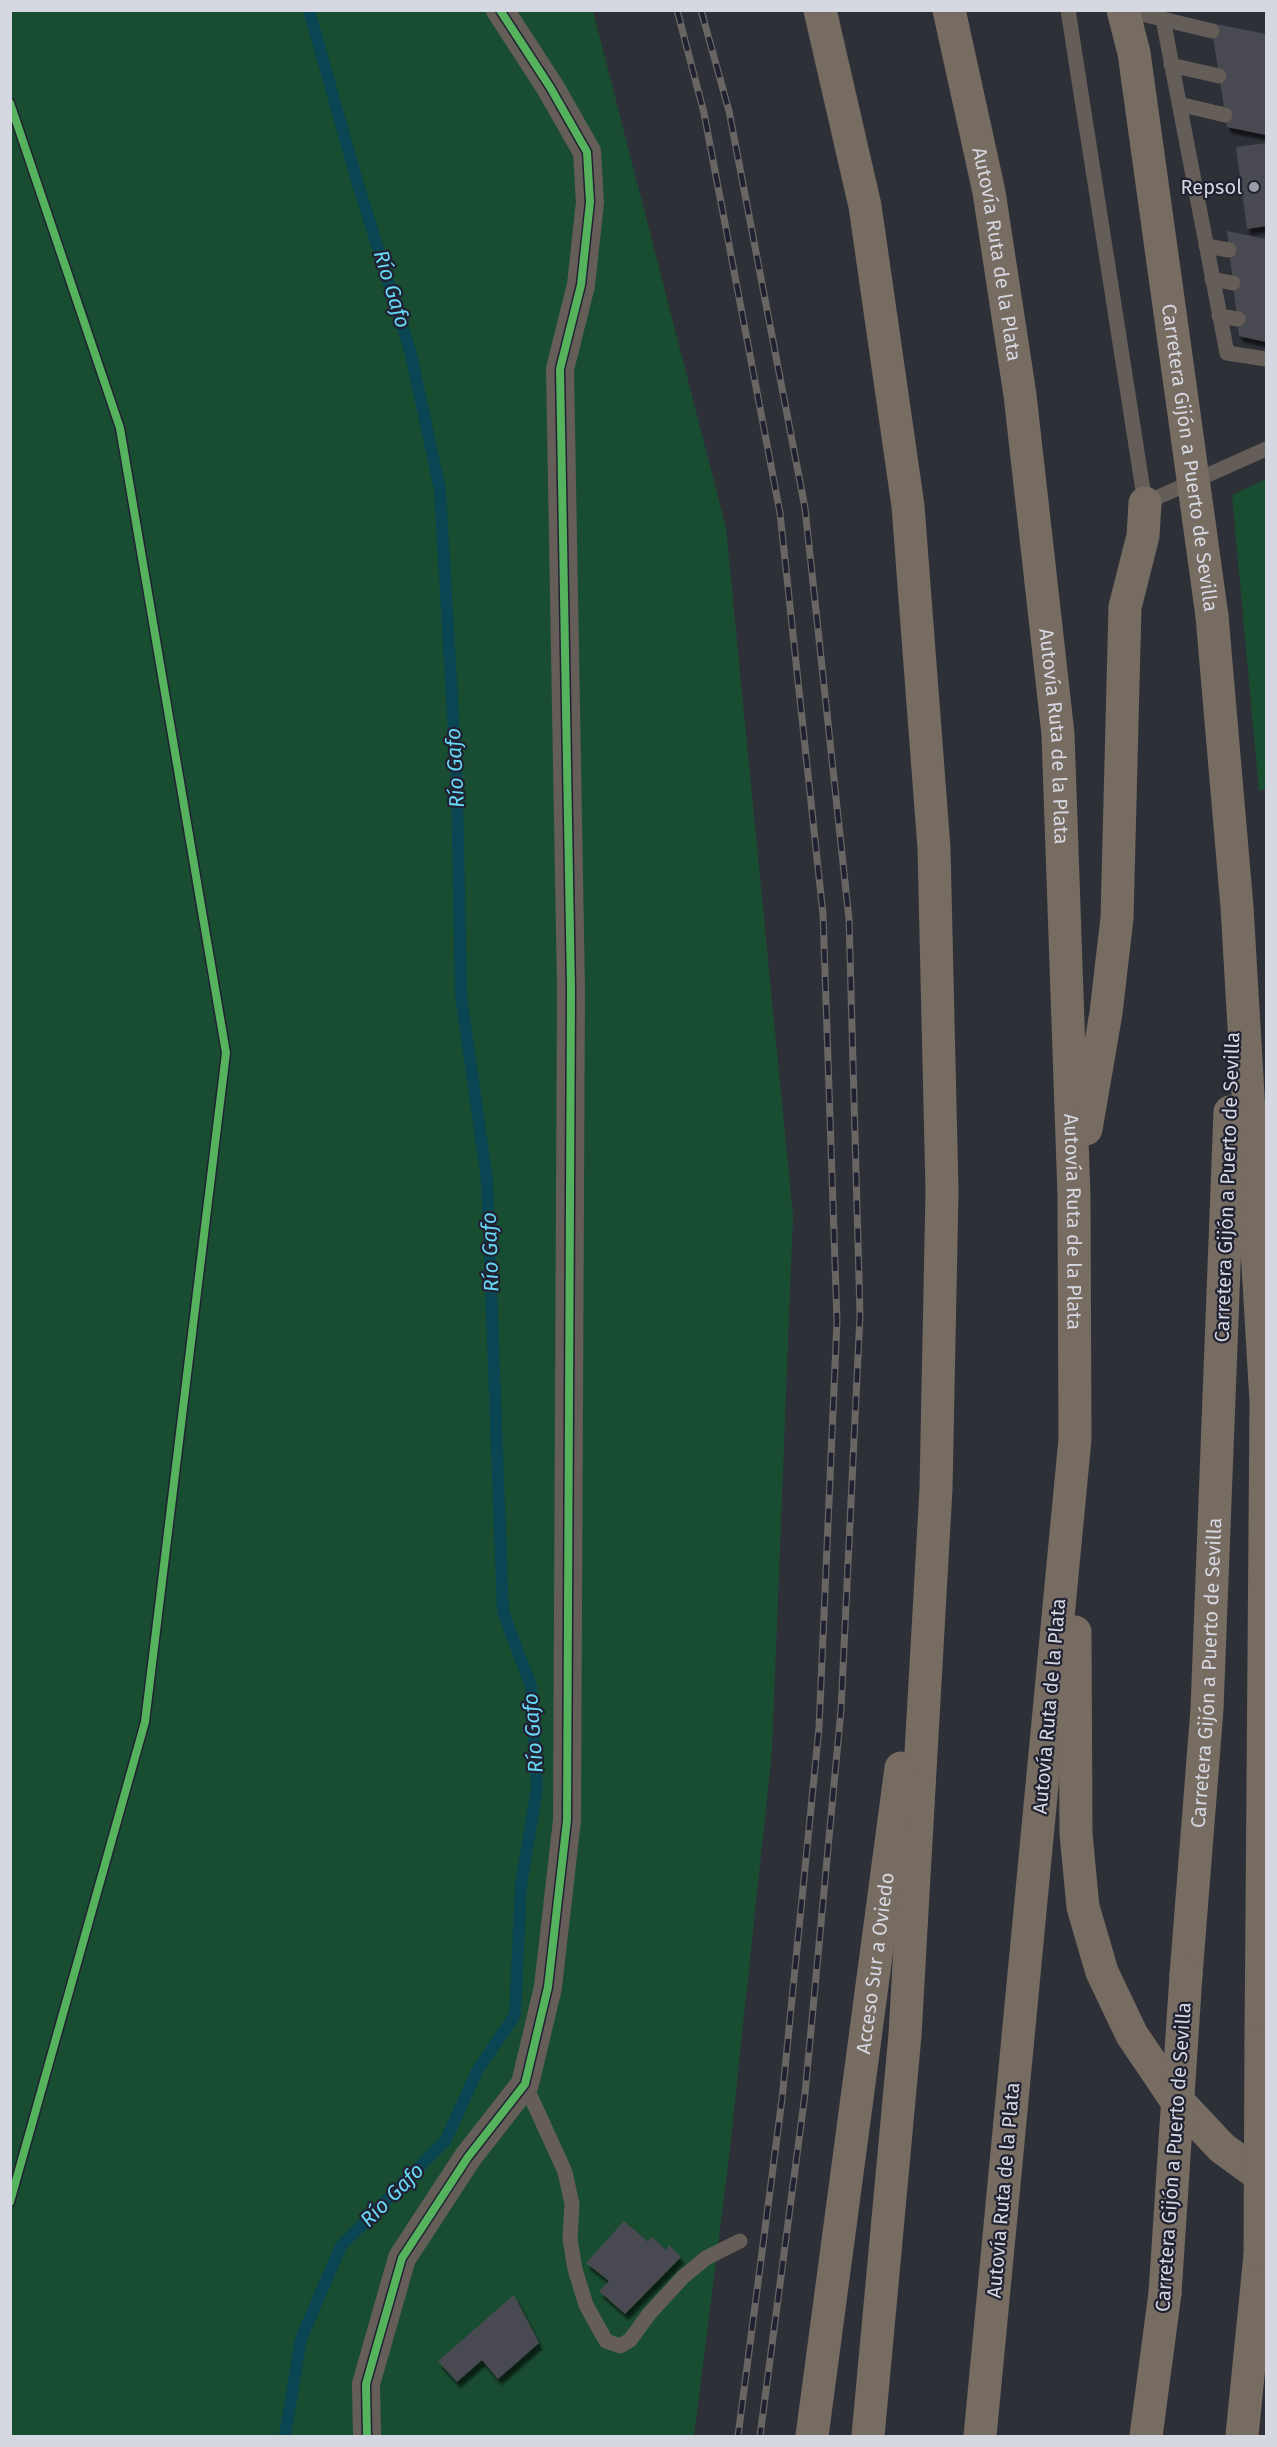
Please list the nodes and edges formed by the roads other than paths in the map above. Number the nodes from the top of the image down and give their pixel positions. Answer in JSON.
{"nodes":[{"id":1,"x":500,"y":10,"type":"edge"},
{"id":2,"x":820,"y":10,"type":"edge"},
{"id":3,"x":950,"y":10,"type":"edge"},
{"id":4,"x":1068,"y":10,"type":"edge"},
{"id":5,"x":1124,"y":10,"type":"edge"},
{"id":6,"x":1163,"y":19,"type":"junction"},
{"id":7,"x":1212,"y":31,"type":"dead end"},
{"id":8,"x":1171,"y":65,"type":"junction"},
{"id":9,"x":1219,"y":76,"type":"dead end"},
{"id":10,"x":1179,"y":104,"type":"junction"},
{"id":11,"x":1225,"y":115,"type":"dead end"},
{"id":12,"x":1206,"y":246,"type":"junction"},
{"id":13,"x":1229,"y":250,"type":"dead end"},
{"id":14,"x":1212,"y":279,"type":"junction"},
{"id":15,"x":1233,"y":283,"type":"dead end"},
{"id":16,"x":1219,"y":316,"type":"junction"},
{"id":17,"x":1238,"y":319,"type":"dead end"},
{"id":18,"x":1266,"y":359,"type":"edge"},
{"id":19,"x":1266,"y":449,"type":"edge"},
{"id":20,"x":1145,"y":503,"type":"junction"},
{"id":21,"x":1237,"y":907,"type":"junction"},
{"id":22,"x":1074,"y":1196,"type":"junction"},
{"id":23,"x":1266,"y":1425,"type":"edge"},
{"id":24,"x":1075,"y":1439,"type":"junction"},
{"id":25,"x":936,"y":1489,"type":"junction"},
{"id":26,"x":1266,"y":1550,"type":"edge"},
{"id":27,"x":525,"y":2084,"type":"junction"},
{"id":28,"x":1266,"y":2180,"type":"edge"},
{"id":29,"x":740,"y":2241,"type":"dead end"},
{"id":30,"x":367,"y":2436,"type":"edge"},
{"id":31,"x":812,"y":2436,"type":"edge"},
{"id":32,"x":868,"y":2436,"type":"edge"},
{"id":33,"x":980,"y":2436,"type":"edge"},
{"id":34,"x":1146,"y":2436,"type":"edge"},
{"id":35,"x":1242,"y":2436,"type":"edge"}],
"edges":[{"from":1,"to":27,"type":"street"},
{"from":2,"to":25,"type":"highway"},
{"from":3,"to":22,"type":"highway","name":"Autovía Ruta de la Plata"},
{"from":4,"to":20,"type":"lane"},
{"from":5,"to":6,"type":"lane"},
{"from":5,"to":21,"type":"highway","name":"Carretera Gijón a Puerto de Sevilla","bridge":true},
{"from":6,"to":7,"type":"lane"},
{"from":6,"to":8,"type":"lane"},
{"from":8,"to":9,"type":"lane"},
{"from":8,"to":10,"type":"lane"},
{"from":10,"to":11,"type":"lane"},
{"from":10,"to":12,"type":"lane"},
{"from":12,"to":13,"type":"lane"},
{"from":12,"to":14,"type":"lane"},
{"from":14,"to":15,"type":"lane"},
{"from":14,"to":16,"type":"lane"},
{"from":16,"to":17,"type":"lane"},
{"from":16,"to":18,"type":"lane"},
{"from":19,"to":20,"type":"lane"},
{"from":20,"to":22,"type":"highway"},
{"from":21,"to":23,"type":"highway","name":"Carretera Gijón a Puerto de Sevilla"},
{"from":21,"to":34,"type":"highway","name":"Carretera Gijón a Puerto de Sevilla","bridge":true},
{"from":22,"to":24,"type":"highway","name":"Autovía Ruta de la Plata"},
{"from":23,"to":26,"type":"highway","name":"Carretera Gijón a Puerto de Sevilla"},
{"from":24,"to":28,"type":"highway"},
{"from":24,"to":33,"type":"highway","name":"Autovía Ruta de la Plata"},
{"from":25,"to":31,"type":"highway","name":"Acceso Sur a Oviedo"},
{"from":25,"to":32,"type":"highway"},
{"from":26,"to":35,"type":"highway","name":"Carretera Gijón a Puerto de Sevilla","bridge":true},
{"from":27,"to":29,"type":"lane"},
{"from":27,"to":30,"type":"street"}]}
